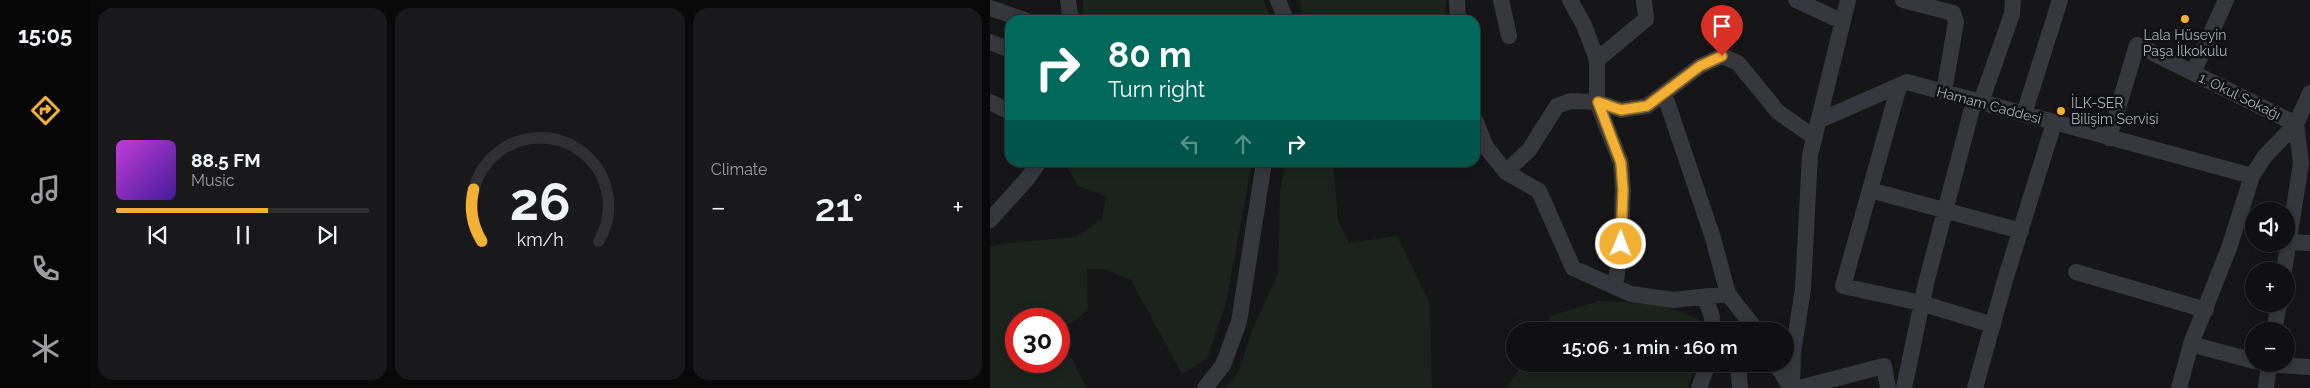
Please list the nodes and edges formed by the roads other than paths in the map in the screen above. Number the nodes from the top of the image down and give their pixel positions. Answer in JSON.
{"nodes":[{"id":1,"x":1068,"y":0,"type":"edge"},
{"id":2,"x":1278,"y":0,"type":"edge"},
{"id":3,"x":1457,"y":0,"type":"edge"},
{"id":4,"x":1501,"y":0,"type":"edge"},
{"id":5,"x":1644,"y":0,"type":"edge"},
{"id":6,"x":1796,"y":0,"type":"edge"},
{"id":7,"x":1848,"y":0,"type":"edge"},
{"id":8,"x":1903,"y":0,"type":"edge"},
{"id":9,"x":2013,"y":0,"type":"edge"},
{"id":10,"x":2060,"y":0,"type":"edge"},
{"id":11,"x":2226,"y":0,"type":"edge"},
{"id":12,"x":1575,"y":2,"type":"edge"},
{"id":13,"x":1921,"y":2,"type":"edge"},
{"id":14,"x":990,"y":8,"type":"edge"},
{"id":15,"x":1010,"y":15,"type":"edge"},
{"id":16,"x":1070,"y":15,"type":"edge"},
{"id":17,"x":1284,"y":15,"type":"edge"},
{"id":18,"x":1458,"y":15,"type":"edge"},
{"id":19,"x":1841,"y":21,"type":"junction"},
{"id":20,"x":1509,"y":36,"type":"dead end"},
{"id":21,"x":990,"y":42,"type":"edge"},
{"id":22,"x":1005,"y":48,"type":"edge"},
{"id":23,"x":1597,"y":60,"type":"junction"},
{"id":24,"x":2193,"y":73,"type":"junction"},
{"id":25,"x":1899,"y":86,"type":"junction"},
{"id":26,"x":1944,"y":92,"type":"junction"},
{"id":27,"x":1664,"y":93,"type":"junction"},
{"id":28,"x":2310,"y":93,"type":"edge"},
{"id":29,"x":990,"y":102,"type":"edge"},
{"id":30,"x":1598,"y":102,"type":"junction"},
{"id":31,"x":1978,"y":102,"type":"junction"},
{"id":32,"x":1005,"y":110,"type":"edge"},
{"id":33,"x":2024,"y":114,"type":"junction"},
{"id":34,"x":1818,"y":121,"type":"junction"},
{"id":35,"x":2303,"y":121,"type":"edge"},
{"id":36,"x":2054,"y":123,"type":"junction"},
{"id":37,"x":1480,"y":132,"type":"edge"},
{"id":38,"x":1814,"y":137,"type":"junction"},
{"id":39,"x":2109,"y":138,"type":"junction"},
{"id":40,"x":1035,"y":167,"type":"edge"},
{"id":41,"x":1263,"y":167,"type":"edge"},
{"id":42,"x":1506,"y":172,"type":"junction"},
{"id":43,"x":2252,"y":176,"type":"junction"},
{"id":44,"x":1870,"y":190,"type":"junction"},
{"id":45,"x":2293,"y":202,"type":"edge"},
{"id":46,"x":1945,"y":209,"type":"junction"},
{"id":47,"x":990,"y":220,"type":"edge"},
{"id":48,"x":2021,"y":231,"type":"junction"},
{"id":49,"x":2295,"y":242,"type":"edge"},
{"id":50,"x":2310,"y":243,"type":"edge"},
{"id":51,"x":2076,"y":272,"type":"dead end"},
{"id":52,"x":1615,"y":287,"type":"junction"},
{"id":53,"x":1728,"y":294,"type":"junction"},
{"id":54,"x":1705,"y":297,"type":"junction"},
{"id":55,"x":1921,"y":303,"type":"junction"},
{"id":56,"x":2206,"y":310,"type":"junction"},
{"id":57,"x":1711,"y":322,"type":"edge"},
{"id":58,"x":1750,"y":322,"type":"edge"},
{"id":59,"x":1993,"y":325,"type":"junction"},
{"id":60,"x":2191,"y":344,"type":"junction"},
{"id":61,"x":2245,"y":358,"type":"edge"},
{"id":62,"x":2295,"y":366,"type":"edge"},
{"id":63,"x":2310,"y":367,"type":"edge"},
{"id":64,"x":1705,"y":372,"type":"edge"},
{"id":65,"x":1708,"y":372,"type":"edge"},
{"id":66,"x":1739,"y":372,"type":"edge"},
{"id":67,"x":1781,"y":372,"type":"edge"},
{"id":68,"x":2265,"y":372,"type":"edge"},
{"id":69,"x":1205,"y":388,"type":"edge"},
{"id":70,"x":1699,"y":388,"type":"edge"},
{"id":71,"x":1709,"y":388,"type":"edge"},
{"id":72,"x":1740,"y":388,"type":"edge"},
{"id":73,"x":1791,"y":388,"type":"edge"},
{"id":74,"x":1799,"y":388,"type":"edge"},
{"id":75,"x":1888,"y":388,"type":"edge"},
{"id":76,"x":1904,"y":388,"type":"edge"},
{"id":77,"x":1975,"y":388,"type":"edge"},
{"id":78,"x":2179,"y":388,"type":"edge"},
{"id":79,"x":2266,"y":388,"type":"edge"}],
"edges":[{"from":1,"to":16,"type":"street"},
{"from":2,"to":17,"type":"street"},
{"from":3,"to":18,"type":"street"},
{"from":4,"to":20,"type":"street"},
{"from":5,"to":23,"type":"street"},
{"from":6,"to":19,"type":"street"},
{"from":7,"to":19,"type":"street"},
{"from":8,"to":13,"type":"street"},
{"from":9,"to":31,"type":"street"},
{"from":10,"to":33,"type":"street"},
{"from":11,"to":24,"type":"street"},
{"from":12,"to":23,"type":"street"},
{"from":13,"to":26,"type":"street"},
{"from":14,"to":15,"type":"street"},
{"from":19,"to":34,"type":"street"},
{"from":21,"to":22,"type":"street"},
{"from":23,"to":30,"type":"street"},
{"from":24,"to":35,"type":"street","name":"1. Okul Sokağı"},
{"from":24,"to":39,"type":"street","name":"1. Okul Sokağı"},
{"from":25,"to":26,"type":"street","name":"Hamam Caddesi"},
{"from":25,"to":34,"type":"street","name":"Hamam Caddesi"},
{"from":25,"to":44,"type":"street"},
{"from":26,"to":31,"type":"street","name":"Hamam Caddesi"},
{"from":27,"to":30,"type":"street"},
{"from":27,"to":38,"type":"street"},
{"from":27,"to":53,"type":"street"},
{"from":28,"to":35,"type":"street"},
{"from":29,"to":32,"type":"street"},
{"from":30,"to":42,"type":"street"},
{"from":30,"to":52,"type":"street"},
{"from":31,"to":33,"type":"street","name":"Hamam Caddesi"},
{"from":31,"to":46,"type":"street"},
{"from":33,"to":36,"type":"street","name":"Hamam Caddesi"},
{"from":34,"to":38,"type":"street"},
{"from":35,"to":43,"type":"street"},
{"from":35,"to":45,"type":"street"},
{"from":36,"to":39,"type":"street","name":"Hamam Caddesi"},
{"from":36,"to":48,"type":"street"},
{"from":37,"to":42,"type":"street"},
{"from":38,"to":73,"type":"street"},
{"from":39,"to":43,"type":"street","name":"Hamam Caddesi"},
{"from":40,"to":47,"type":"street"},
{"from":41,"to":69,"type":"street"},
{"from":42,"to":52,"type":"street"},
{"from":43,"to":56,"type":"street"},
{"from":44,"to":46,"type":"street"},
{"from":44,"to":55,"type":"street"},
{"from":46,"to":48,"type":"street"},
{"from":46,"to":55,"type":"street"},
{"from":48,"to":59,"type":"street"},
{"from":49,"to":50,"type":"street"},
{"from":51,"to":56,"type":"street"},
{"from":52,"to":54,"type":"street"},
{"from":53,"to":54,"type":"street"},
{"from":53,"to":58,"type":"street"},
{"from":54,"to":57,"type":"street"},
{"from":55,"to":59,"type":"street"},
{"from":55,"to":76,"type":"street"},
{"from":56,"to":60,"type":"street"},
{"from":59,"to":77,"type":"street"},
{"from":60,"to":61,"type":"street"},
{"from":60,"to":78,"type":"street"},
{"from":62,"to":63,"type":"street"},
{"from":64,"to":70,"type":"street"},
{"from":65,"to":71,"type":"street"},
{"from":66,"to":72,"type":"street"},
{"from":67,"to":73,"type":"street"},
{"from":68,"to":79,"type":"street"},
{"from":74,"to":75,"type":"street"}]}
